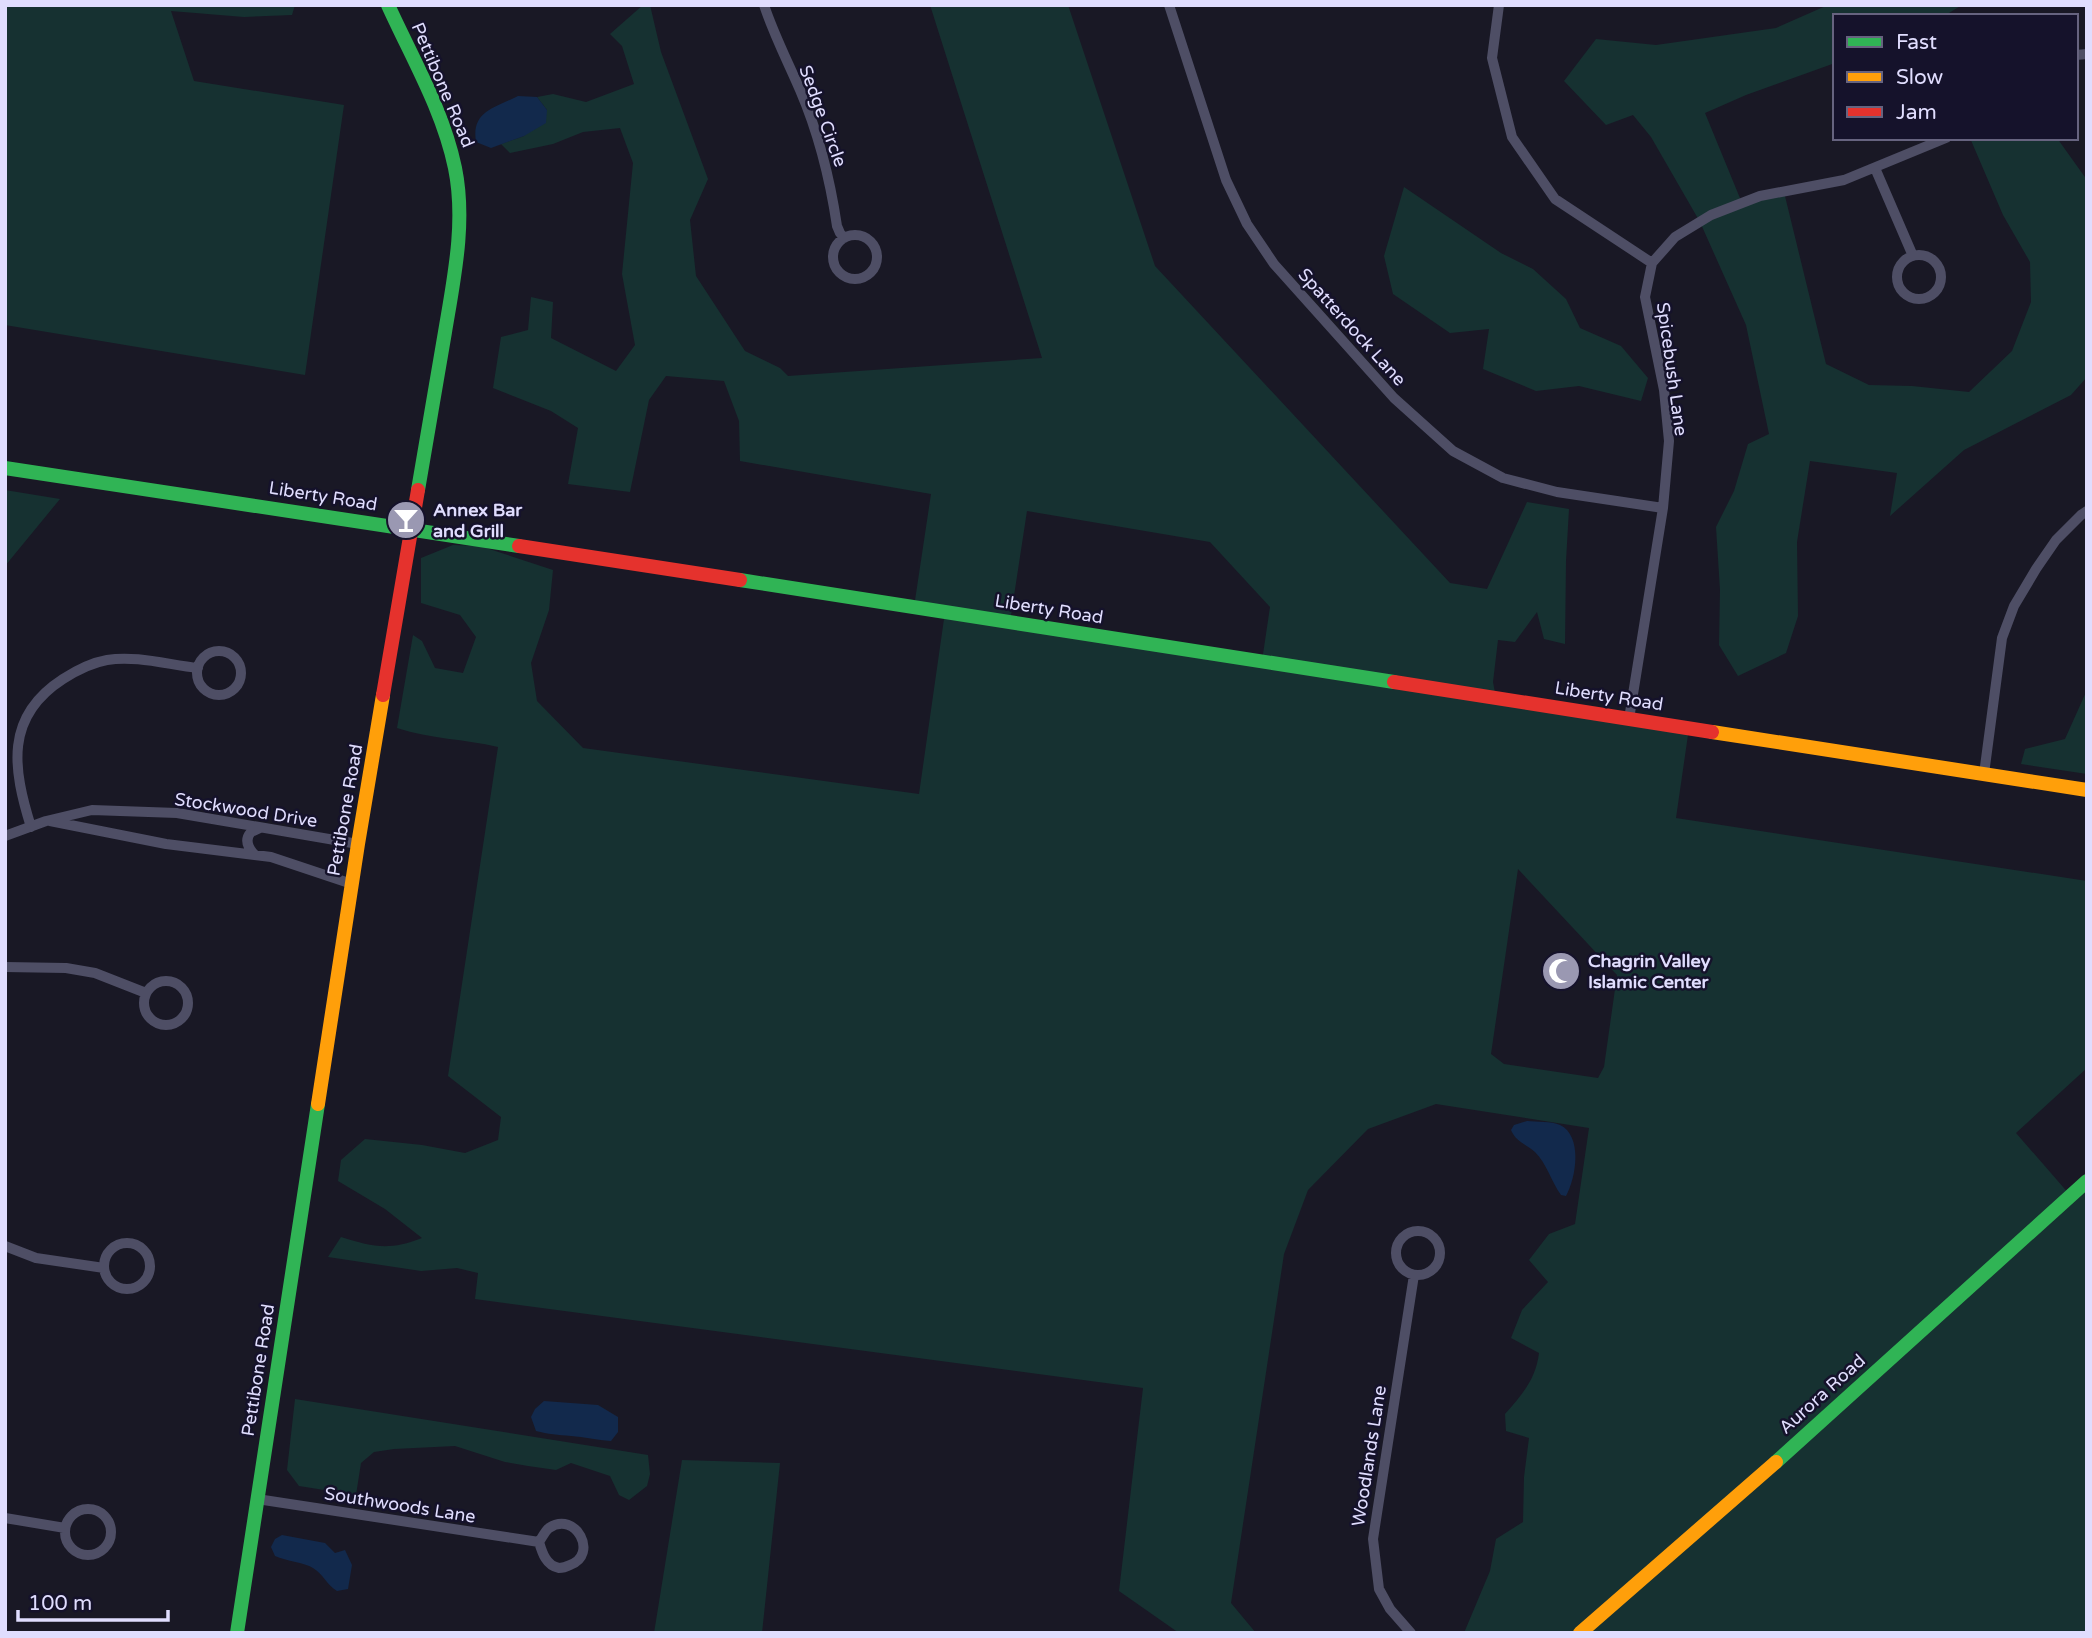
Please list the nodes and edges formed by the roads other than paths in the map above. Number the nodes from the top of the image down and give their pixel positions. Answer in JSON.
{"nodes":[{"id":1,"x":388,"y":5,"type":"edge"},
{"id":2,"x":764,"y":5,"type":"edge"},
{"id":3,"x":1169,"y":5,"type":"edge"},
{"id":4,"x":1499,"y":5,"type":"edge"},
{"id":5,"x":1941,"y":140,"type":"edge"},
{"id":6,"x":1875,"y":168,"type":"junction"},
{"id":7,"x":844,"y":238,"type":"junction"},
{"id":8,"x":1913,"y":256,"type":"junction"},
{"id":9,"x":1652,"y":263,"type":"junction"},
{"id":10,"x":5,"y":468,"type":"edge"},
{"id":11,"x":1662,"y":508,"type":"junction"},
{"id":12,"x":2087,"y":511,"type":"edge"},
{"id":13,"x":412,"y":528,"type":"junction"},
{"id":14,"x":198,"y":668,"type":"junction"},
{"id":15,"x":1629,"y":719,"type":"junction"},
{"id":16,"x":1984,"y":774,"type":"junction"},
{"id":17,"x":2087,"y":790,"type":"edge"},
{"id":18,"x":46,"y":821,"type":"junction"},
{"id":19,"x":31,"y":827,"type":"junction"},
{"id":20,"x":260,"y":828,"type":"junction"},
{"id":21,"x":5,"y":836,"type":"edge"},
{"id":22,"x":358,"y":844,"type":"junction"},
{"id":23,"x":255,"y":855,"type":"junction"},
{"id":24,"x":352,"y":884,"type":"junction"},
{"id":25,"x":5,"y":967,"type":"edge"},
{"id":26,"x":146,"y":993,"type":"junction"},
{"id":27,"x":2087,"y":1181,"type":"edge"},
{"id":28,"x":5,"y":1246,"type":"edge"},
{"id":29,"x":104,"y":1268,"type":"junction"},
{"id":30,"x":1414,"y":1275,"type":"junction"},
{"id":31,"x":257,"y":1499,"type":"junction"},
{"id":32,"x":5,"y":1518,"type":"edge"},
{"id":33,"x":65,"y":1528,"type":"junction"},
{"id":34,"x":539,"y":1542,"type":"junction"},
{"id":35,"x":237,"y":1633,"type":"edge"},
{"id":36,"x":1411,"y":1633,"type":"edge"},
{"id":37,"x":1580,"y":1633,"type":"edge"}],
"edges":[{"from":1,"to":13,"type":"street","name":"Pettibone Road"},
{"from":2,"to":7,"type":"street","name":"Sedge Circle"},
{"from":3,"to":11,"type":"street","name":"Spatterdock Lane"},
{"from":4,"to":9,"type":"street"},
{"from":5,"to":6,"type":"street"},
{"from":6,"to":8,"type":"street"},
{"from":6,"to":9,"type":"street"},
{"from":7,"to":7,"type":"street"},
{"from":8,"to":8,"type":"street"},
{"from":9,"to":11,"type":"street","name":"Spicebush Lane"},
{"from":10,"to":13,"type":"street","name":"Liberty Road"},
{"from":11,"to":15,"type":"street","name":"Spicebush Lane"},
{"from":12,"to":16,"type":"street"},
{"from":13,"to":15,"type":"street","name":"Liberty Road"},
{"from":13,"to":22,"type":"street","name":"Pettibone Road"},
{"from":14,"to":14,"type":"street"},
{"from":14,"to":19,"type":"street"},
{"from":15,"to":16,"type":"street","name":"Liberty Road"},
{"from":16,"to":17,"type":"street","name":"Liberty Road"},
{"from":18,"to":19,"type":"street","name":"Stockwood Drive"},
{"from":18,"to":20,"type":"street","name":"Stockwood Drive"},
{"from":18,"to":23,"type":"street"},
{"from":19,"to":21,"type":"street","name":"Stockwood Drive"},
{"from":20,"to":22,"type":"street","name":"Stockwood Drive"},
{"from":20,"to":23,"type":"street"},
{"from":22,"to":24,"type":"street","name":"Pettibone Road"},
{"from":23,"to":24,"type":"street"},
{"from":24,"to":31,"type":"street","name":"Pettibone Road"},
{"from":25,"to":26,"type":"street"},
{"from":26,"to":26,"type":"street"},
{"from":27,"to":37,"type":"street","name":"Aurora Road"},
{"from":28,"to":29,"type":"street"},
{"from":29,"to":29,"type":"street"},
{"from":30,"to":30,"type":"street"},
{"from":30,"to":36,"type":"street","name":"Woodlands Lane"},
{"from":31,"to":34,"type":"street","name":"Southwoods Lane"},
{"from":31,"to":35,"type":"street","name":"Pettibone Road"},
{"from":32,"to":33,"type":"street"},
{"from":33,"to":33,"type":"street"},
{"from":34,"to":34,"type":"street"}]}
